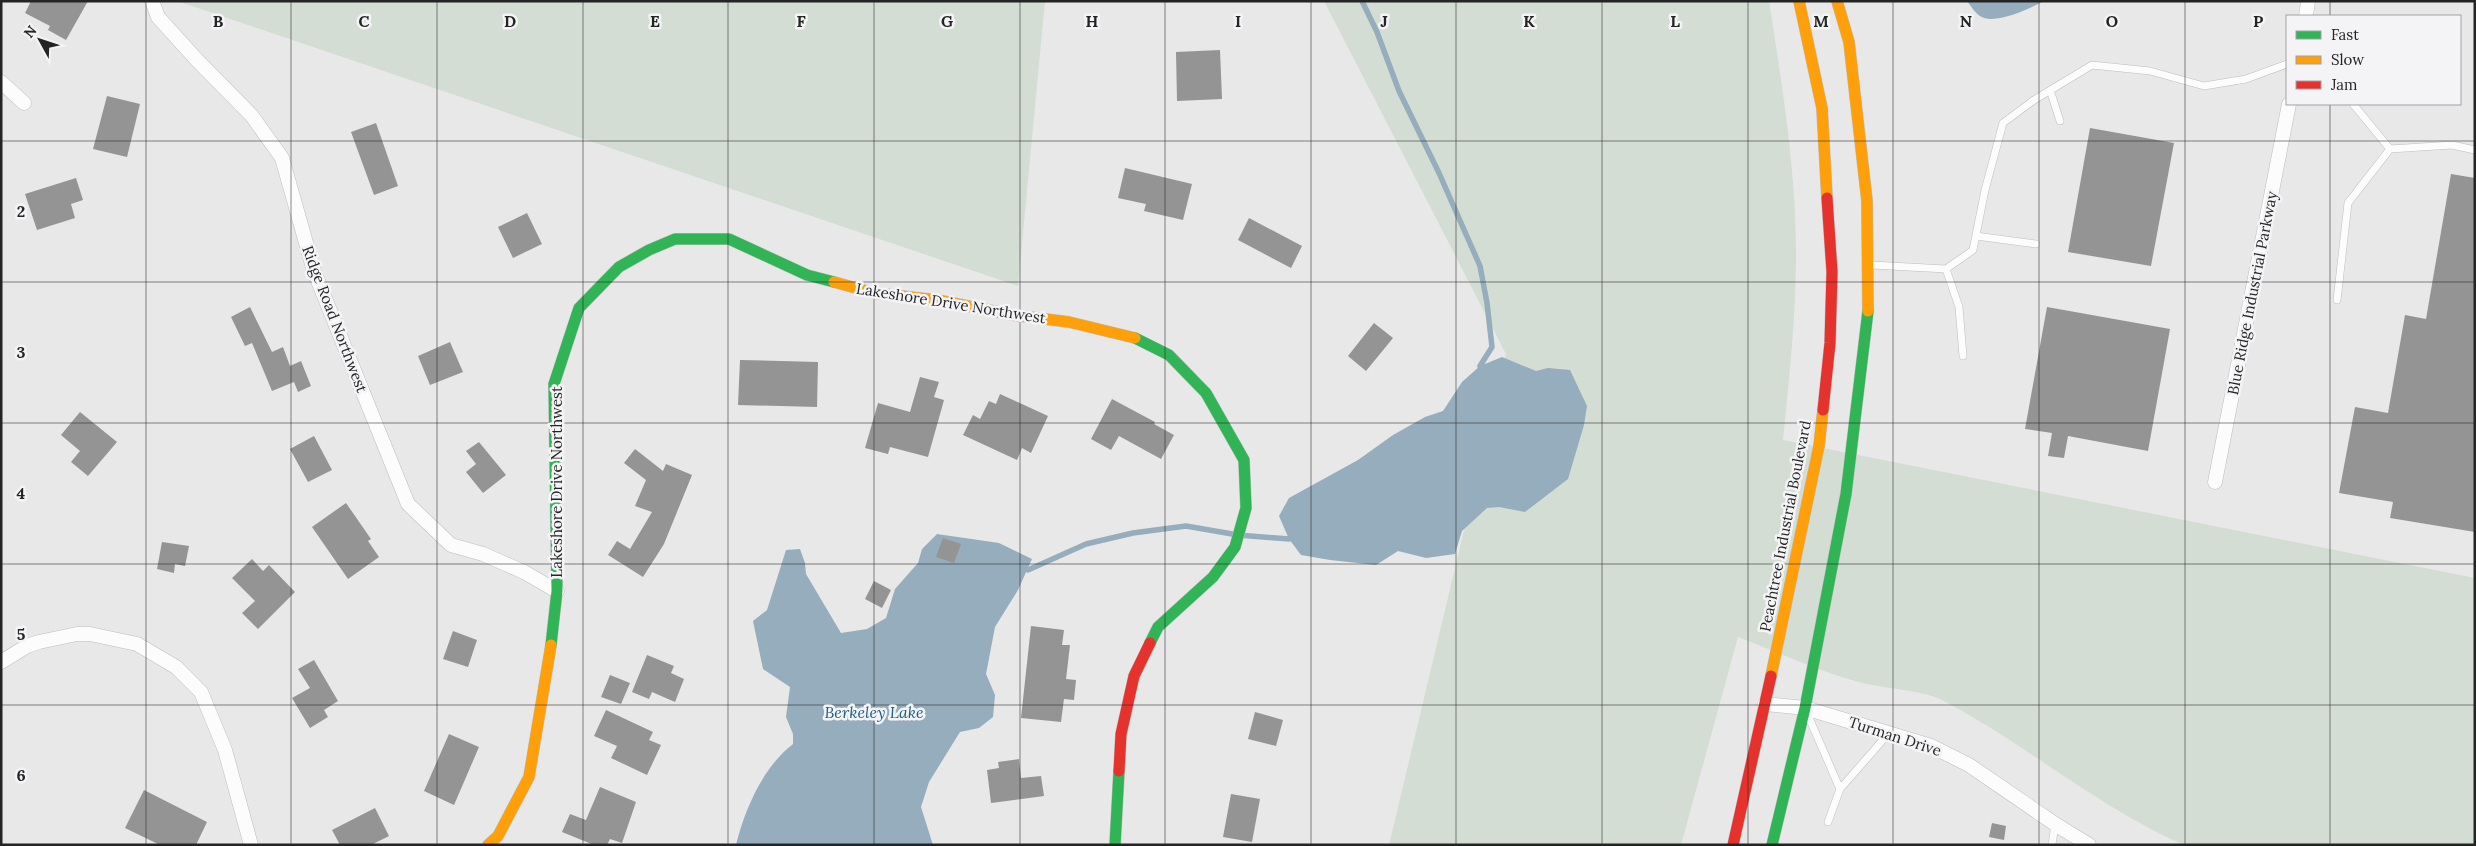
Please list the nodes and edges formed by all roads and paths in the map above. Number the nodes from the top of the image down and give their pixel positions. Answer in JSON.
{"nodes":[{"id":1,"x":152,"y":1,"type":"edge"},
{"id":2,"x":1799,"y":1,"type":"edge"},
{"id":3,"x":1837,"y":1,"type":"edge"},
{"id":4,"x":2308,"y":1,"type":"edge"},
{"id":5,"x":2306,"y":15,"type":"edge"},
{"id":6,"x":2286,"y":64,"type":"edge"},
{"id":7,"x":1,"y":82,"type":"edge"},
{"id":8,"x":2050,"y":90,"type":"junction"},
{"id":9,"x":24,"y":103,"type":"dead end"},
{"id":10,"x":2289,"y":105,"type":"edge"},
{"id":11,"x":2355,"y":105,"type":"edge"},
{"id":12,"x":2060,"y":120,"type":"dead end"},
{"id":13,"x":2390,"y":149,"type":"junction"},
{"id":14,"x":2475,"y":150,"type":"edge"},
{"id":15,"x":1976,"y":236,"type":"junction"},
{"id":16,"x":2036,"y":244,"type":"dead end"},
{"id":17,"x":1867,"y":265,"type":"junction"},
{"id":18,"x":1946,"y":269,"type":"junction"},
{"id":19,"x":2337,"y":300,"type":"dead end"},
{"id":20,"x":1963,"y":356,"type":"dead end"},
{"id":21,"x":2215,"y":482,"type":"dead end"},
{"id":22,"x":557,"y":591,"type":"junction"},
{"id":23,"x":1,"y":662,"type":"edge"},
{"id":24,"x":1765,"y":704,"type":"junction"},
{"id":25,"x":1805,"y":708,"type":"junction"},
{"id":26,"x":1889,"y":733,"type":"junction"},
{"id":27,"x":1840,"y":789,"type":"junction"},
{"id":28,"x":1828,"y":822,"type":"dead end"},
{"id":29,"x":2055,"y":824,"type":"junction"},
{"id":30,"x":251,"y":845,"type":"edge"},
{"id":31,"x":488,"y":845,"type":"edge"},
{"id":32,"x":1115,"y":845,"type":"edge"},
{"id":33,"x":1734,"y":845,"type":"edge"},
{"id":34,"x":1772,"y":845,"type":"edge"},
{"id":35,"x":2052,"y":845,"type":"edge"},
{"id":36,"x":2089,"y":845,"type":"edge"}],
"edges":[{"from":1,"to":22,"type":"street","name":"Ridge Road Northwest"},
{"from":2,"to":24,"type":"main road","name":"Peachtree Industrial Boulevard"},
{"from":3,"to":17,"type":"main road"},
{"from":4,"to":5,"type":"street"},
{"from":6,"to":8,"type":"lane"},
{"from":7,"to":9,"type":"street"},
{"from":8,"to":12,"type":"lane"},
{"from":8,"to":15,"type":"lane"},
{"from":10,"to":21,"type":"street","name":"Blue Ridge Industrial Parkway"},
{"from":11,"to":13,"type":"lane"},
{"from":13,"to":14,"type":"lane"},
{"from":13,"to":19,"type":"lane"},
{"from":15,"to":16,"type":"lane"},
{"from":15,"to":18,"type":"lane"},
{"from":17,"to":18,"type":"lane"},
{"from":17,"to":25,"type":"main road"},
{"from":18,"to":20,"type":"lane"},
{"from":22,"to":31,"type":"main road","name":"Lakeshore Drive Northwest"},
{"from":22,"to":32,"type":"main road","name":"Lakeshore Drive Northwest"},
{"from":23,"to":30,"type":"street"},
{"from":24,"to":25,"type":"street","name":"Turman Drive"},
{"from":24,"to":33,"type":"main road","name":"Peachtree Industrial Boulevard"},
{"from":25,"to":26,"type":"street","name":"Turman Drive"},
{"from":25,"to":27,"type":"lane"},
{"from":25,"to":34,"type":"main road"},
{"from":26,"to":27,"type":"lane"},
{"from":26,"to":29,"type":"street","name":"Turman Drive"},
{"from":27,"to":28,"type":"lane"},
{"from":29,"to":35,"type":"lane"},
{"from":29,"to":36,"type":"street","name":"Turman Drive"}]}
